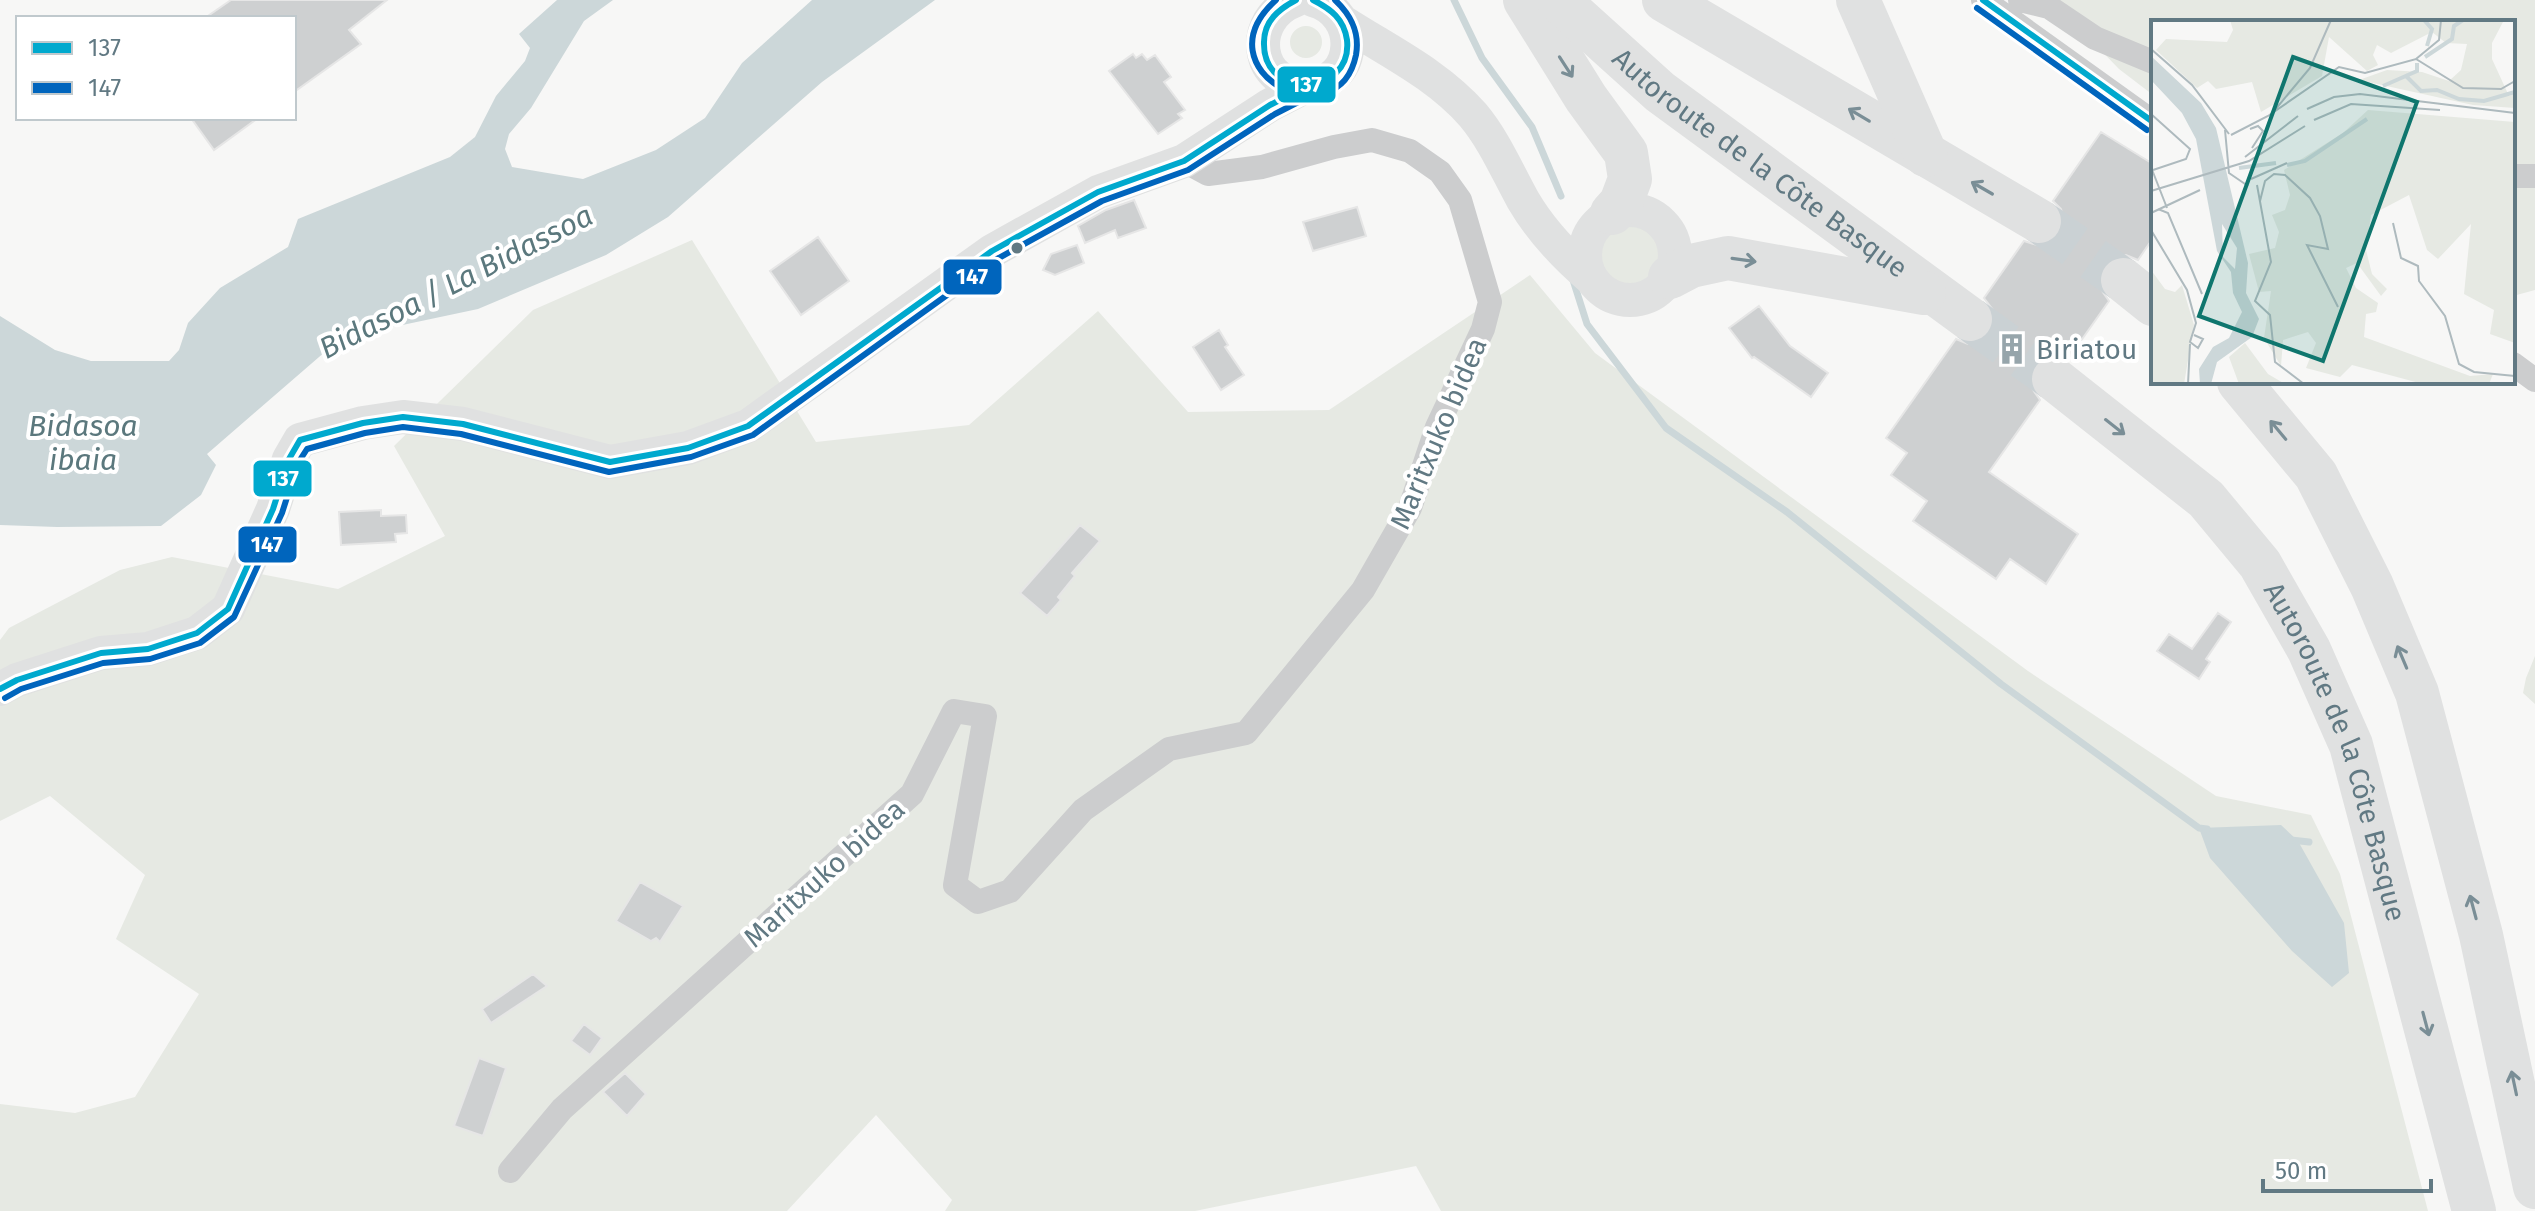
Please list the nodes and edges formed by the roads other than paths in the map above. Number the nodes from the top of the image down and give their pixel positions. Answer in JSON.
{"nodes":[{"id":1,"x":1313,"y":0,"type":"edge"},
{"id":2,"x":1525,"y":0,"type":"edge"},
{"id":3,"x":1558,"y":0,"type":"edge"},
{"id":4,"x":1664,"y":0,"type":"edge"},
{"id":5,"x":1858,"y":0,"type":"edge"},
{"id":6,"x":2020,"y":0,"type":"edge"},
{"id":7,"x":1996,"y":3,"type":"edge"},
{"id":8,"x":1281,"y":5,"type":"edge"},
{"id":9,"x":1343,"y":22,"type":"junction"},
{"id":10,"x":1399,"y":55,"type":"junction"},
{"id":11,"x":1265,"y":58,"type":"junction"},
{"id":12,"x":2151,"y":61,"type":"edge"},
{"id":13,"x":1341,"y":66,"type":"junction"},
{"id":14,"x":1307,"y":86,"type":"junction"},
{"id":15,"x":2151,"y":120,"type":"edge"},
{"id":16,"x":1237,"y":126,"type":"junction"},
{"id":17,"x":1926,"y":155,"type":"junction"},
{"id":18,"x":1184,"y":161,"type":"junction"},
{"id":19,"x":1524,"y":201,"type":"junction"},
{"id":20,"x":1607,"y":216,"type":"junction"},
{"id":21,"x":2039,"y":221,"type":"tunnel mouth"},
{"id":22,"x":1670,"y":277,"type":"junction"},
{"id":23,"x":1592,"y":279,"type":"junction"},
{"id":24,"x":1935,"y":295,"type":"junction"},
{"id":25,"x":1970,"y":319,"type":"tunnel mouth"},
{"id":26,"x":2515,"y":365,"type":"edge"},
{"id":27,"x":2054,"y":379,"type":"tunnel mouth"},
{"id":28,"x":2535,"y":380,"type":"edge"},
{"id":29,"x":2241,"y":384,"type":"edge"},
{"id":30,"x":0,"y":689,"type":"edge"},
{"id":31,"x":510,"y":1171,"type":"dead end"},
{"id":32,"x":2535,"y":1187,"type":"edge"},
{"id":33,"x":2474,"y":1211,"type":"edge"}],
"edges":[{"from":1,"to":9,"type":"street"},
{"from":2,"to":20,"type":"highway","one_way":true},
{"from":3,"to":24,"type":"highway","name":"Autoroute de la Côte Basque"},
{"from":17,"to":4,"type":"highway","one_way":true},
{"from":5,"to":17,"type":"highway"},
{"from":6,"to":12,"type":"street"},
{"from":7,"to":15,"type":"street"},
{"from":8,"to":11,"type":"street"},
{"from":9,"to":10,"type":"street"},
{"from":9,"to":13,"type":"street"},
{"from":10,"to":13,"type":"street"},
{"from":10,"to":19,"type":"street"},
{"from":11,"to":14,"type":"street"},
{"from":11,"to":16,"type":"street"},
{"from":13,"to":14,"type":"street"},
{"from":14,"to":16,"type":"street"},
{"from":16,"to":18,"type":"street"},
{"from":21,"to":17,"type":"highway","one_way":true},
{"from":18,"to":30,"type":"street"},
{"from":18,"to":31,"type":"street","name":"Maritxuko bidea"},
{"from":19,"to":20,"type":"street"},
{"from":19,"to":23,"type":"street"},
{"from":20,"to":22,"type":"street"},
{"from":20,"to":23,"type":"street"},
{"from":22,"to":23,"type":"street"},
{"from":22,"to":24,"type":"highway","one_way":true},
{"from":24,"to":25,"type":"highway","name":"Autoroute de la Côte Basque"},
{"from":26,"to":28,"type":"street"},
{"from":27,"to":33,"type":"highway","name":"Autoroute de la Côte Basque","one_way":true},
{"from":32,"to":29,"type":"highway","one_way":true}]}
